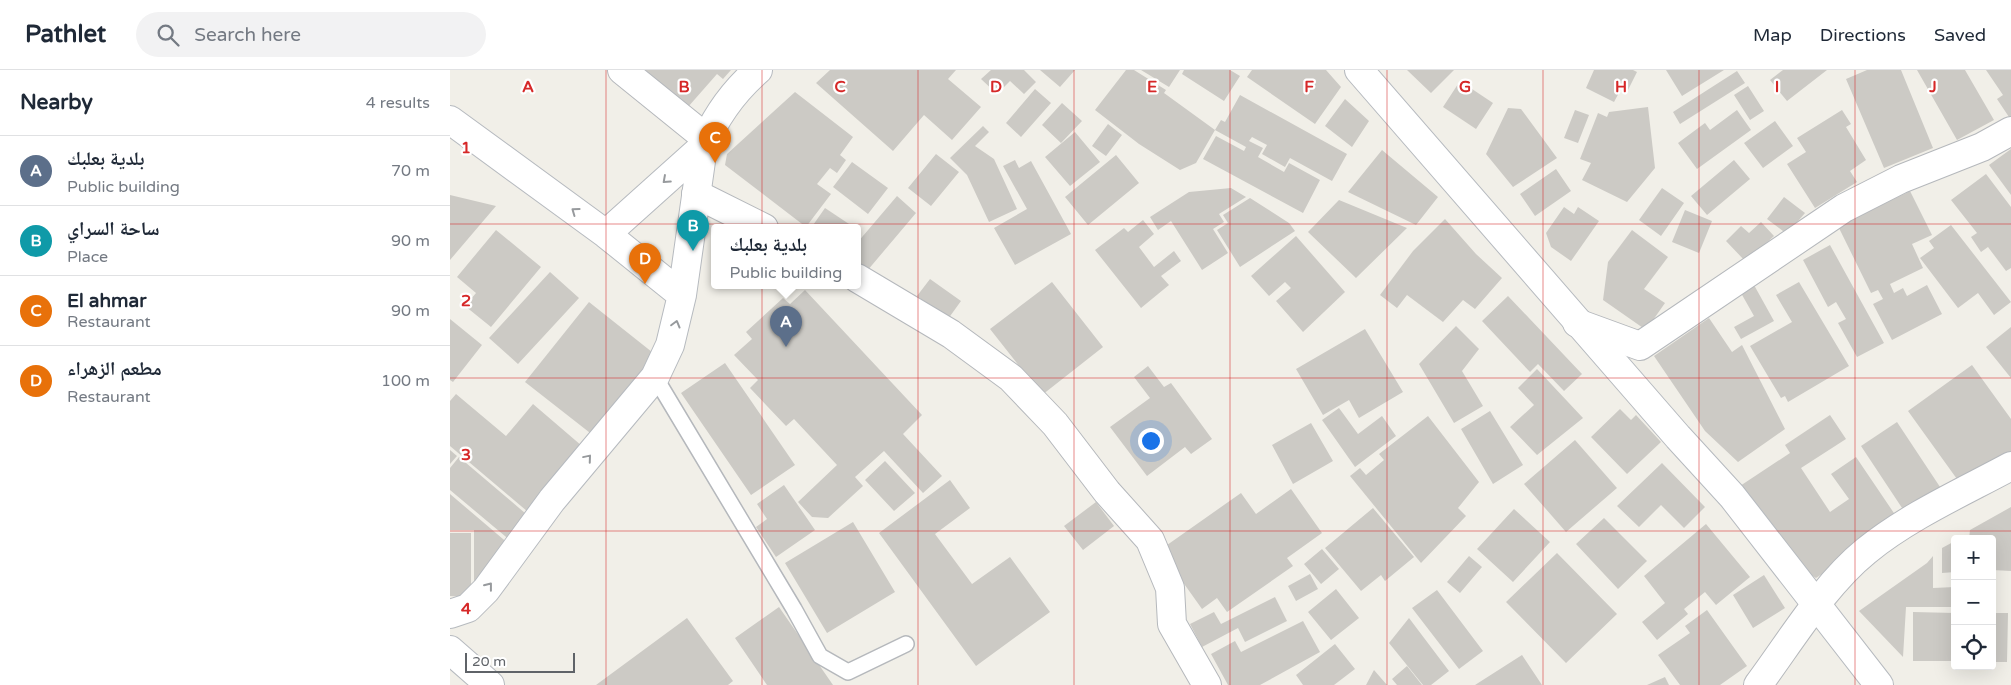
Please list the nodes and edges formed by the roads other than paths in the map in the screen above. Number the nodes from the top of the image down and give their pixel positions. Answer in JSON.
{"nodes":[{"id":1,"x":622,"y":70,"type":"edge"},
{"id":2,"x":758,"y":70,"type":"edge"},
{"id":3,"x":1359,"y":70,"type":"edge"},
{"id":4,"x":450,"y":120,"type":"edge"},
{"id":5,"x":2011,"y":131,"type":"edge"},
{"id":6,"x":704,"y":143,"type":"junction"},
{"id":7,"x":696,"y":194,"type":"junction"},
{"id":8,"x":756,"y":224,"type":"edge"},
{"id":9,"x":606,"y":234,"type":"junction"},
{"id":10,"x":861,"y":280,"type":"edge"},
{"id":11,"x":682,"y":295,"type":"junction"},
{"id":12,"x":1577,"y":322,"type":"junction"},
{"id":13,"x":655,"y":377,"type":"junction"},
{"id":14,"x":2011,"y":466,"type":"edge"},
{"id":15,"x":1816,"y":606,"type":"junction"},
{"id":16,"x":450,"y":614,"type":"edge"},
{"id":17,"x":906,"y":644,"type":"dead end"},
{"id":18,"x":450,"y":650,"type":"edge"},
{"id":19,"x":490,"y":685,"type":"edge"},
{"id":20,"x":1207,"y":685,"type":"edge"},
{"id":21,"x":1758,"y":685,"type":"edge"},
{"id":22,"x":1879,"y":685,"type":"edge"}],
"edges":[{"from":1,"to":6,"type":"street"},
{"from":2,"to":6,"type":"street"},
{"from":3,"to":12,"type":"street"},
{"from":9,"to":4,"type":"street","one_way":true},
{"from":5,"to":12,"type":"street"},
{"from":6,"to":7,"type":"street"},
{"from":6,"to":9,"type":"street","one_way":true},
{"from":7,"to":8,"type":"street"},
{"from":7,"to":11,"type":"street"},
{"from":9,"to":11,"type":"street"},
{"from":10,"to":20,"type":"street"},
{"from":13,"to":11,"type":"street","one_way":true},
{"from":12,"to":15,"type":"street"},
{"from":16,"to":13,"type":"street","one_way":true},
{"from":13,"to":17,"type":"lane"},
{"from":14,"to":15,"type":"street"},
{"from":15,"to":21,"type":"street"},
{"from":15,"to":22,"type":"street"},
{"from":18,"to":19,"type":"street"}]}
